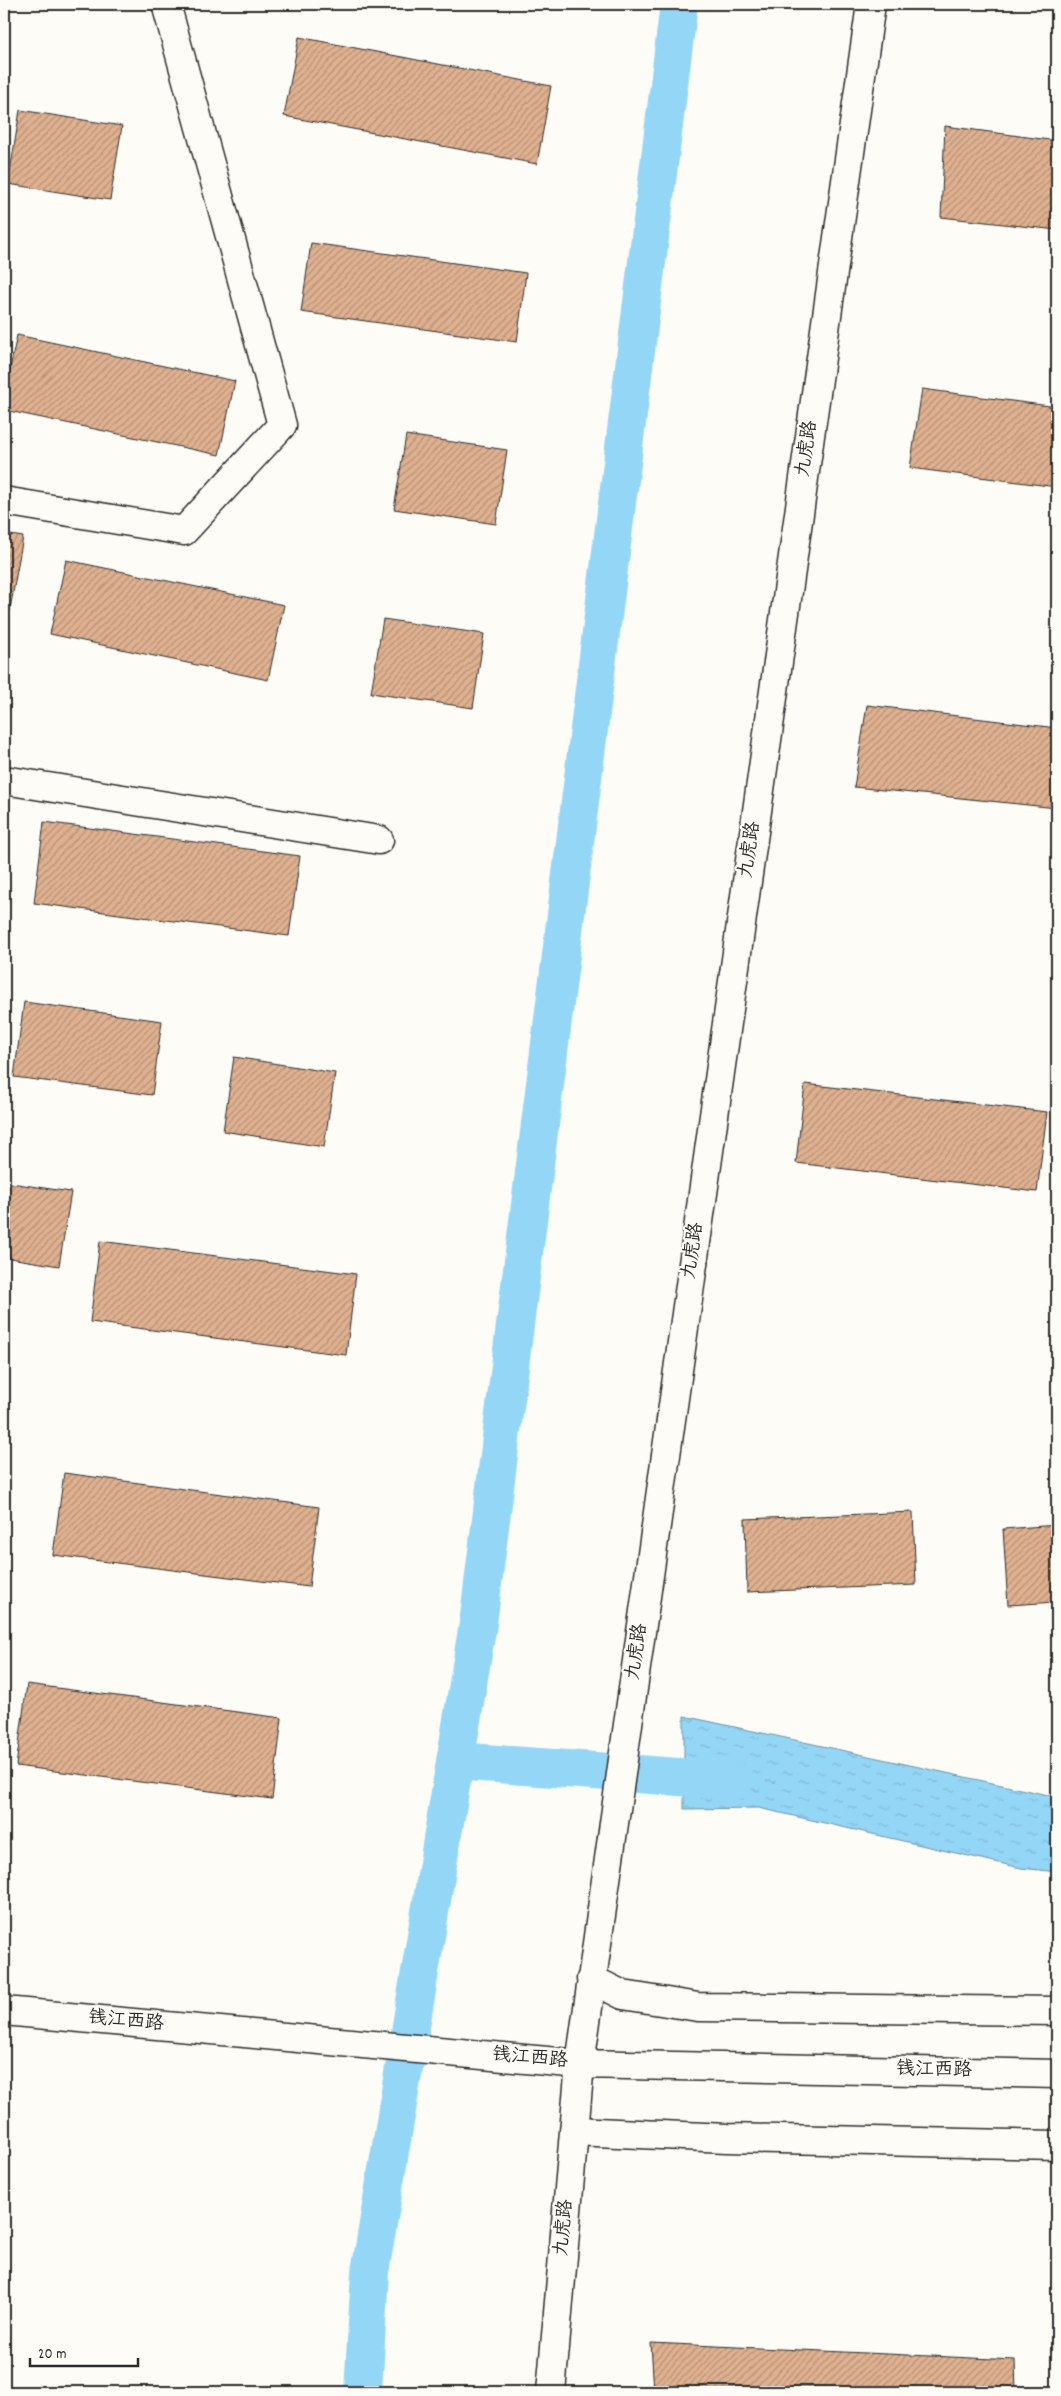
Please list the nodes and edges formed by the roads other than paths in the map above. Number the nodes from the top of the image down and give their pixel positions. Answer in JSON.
{"nodes":[{"id":1,"x":166,"y":4,"type":"edge"},
{"id":2,"x":871,"y":4,"type":"edge"},
{"id":3,"x":4,"y":501,"type":"edge"},
{"id":4,"x":4,"y":780,"type":"edge"},
{"id":5,"x":379,"y":840,"type":"dead end"},
{"id":6,"x":591,"y":1979,"type":"junction"},
{"id":7,"x":4,"y":2011,"type":"edge"},
{"id":8,"x":1057,"y":2011,"type":"edge"},
{"id":9,"x":580,"y":2064,"type":"junction"},
{"id":10,"x":1057,"y":2074,"type":"edge"},
{"id":11,"x":574,"y":2131,"type":"junction"},
{"id":12,"x":1057,"y":2145,"type":"edge"},
{"id":13,"x":551,"y":2392,"type":"edge"}],
"edges":[{"from":1,"to":3,"type":"street"},
{"from":2,"to":6,"type":"street","name":"九虎路"},
{"from":4,"to":5,"type":"street"},
{"from":6,"to":8,"type":"street"},
{"from":6,"to":9,"type":"street","name":"九虎路"},
{"from":7,"to":9,"type":"street","name":"钱江西路"},
{"from":9,"to":10,"type":"street","name":"钱江西路"},
{"from":9,"to":11,"type":"street","name":"九虎路"},
{"from":11,"to":12,"type":"street"},
{"from":11,"to":13,"type":"street","name":"九虎路"}]}
